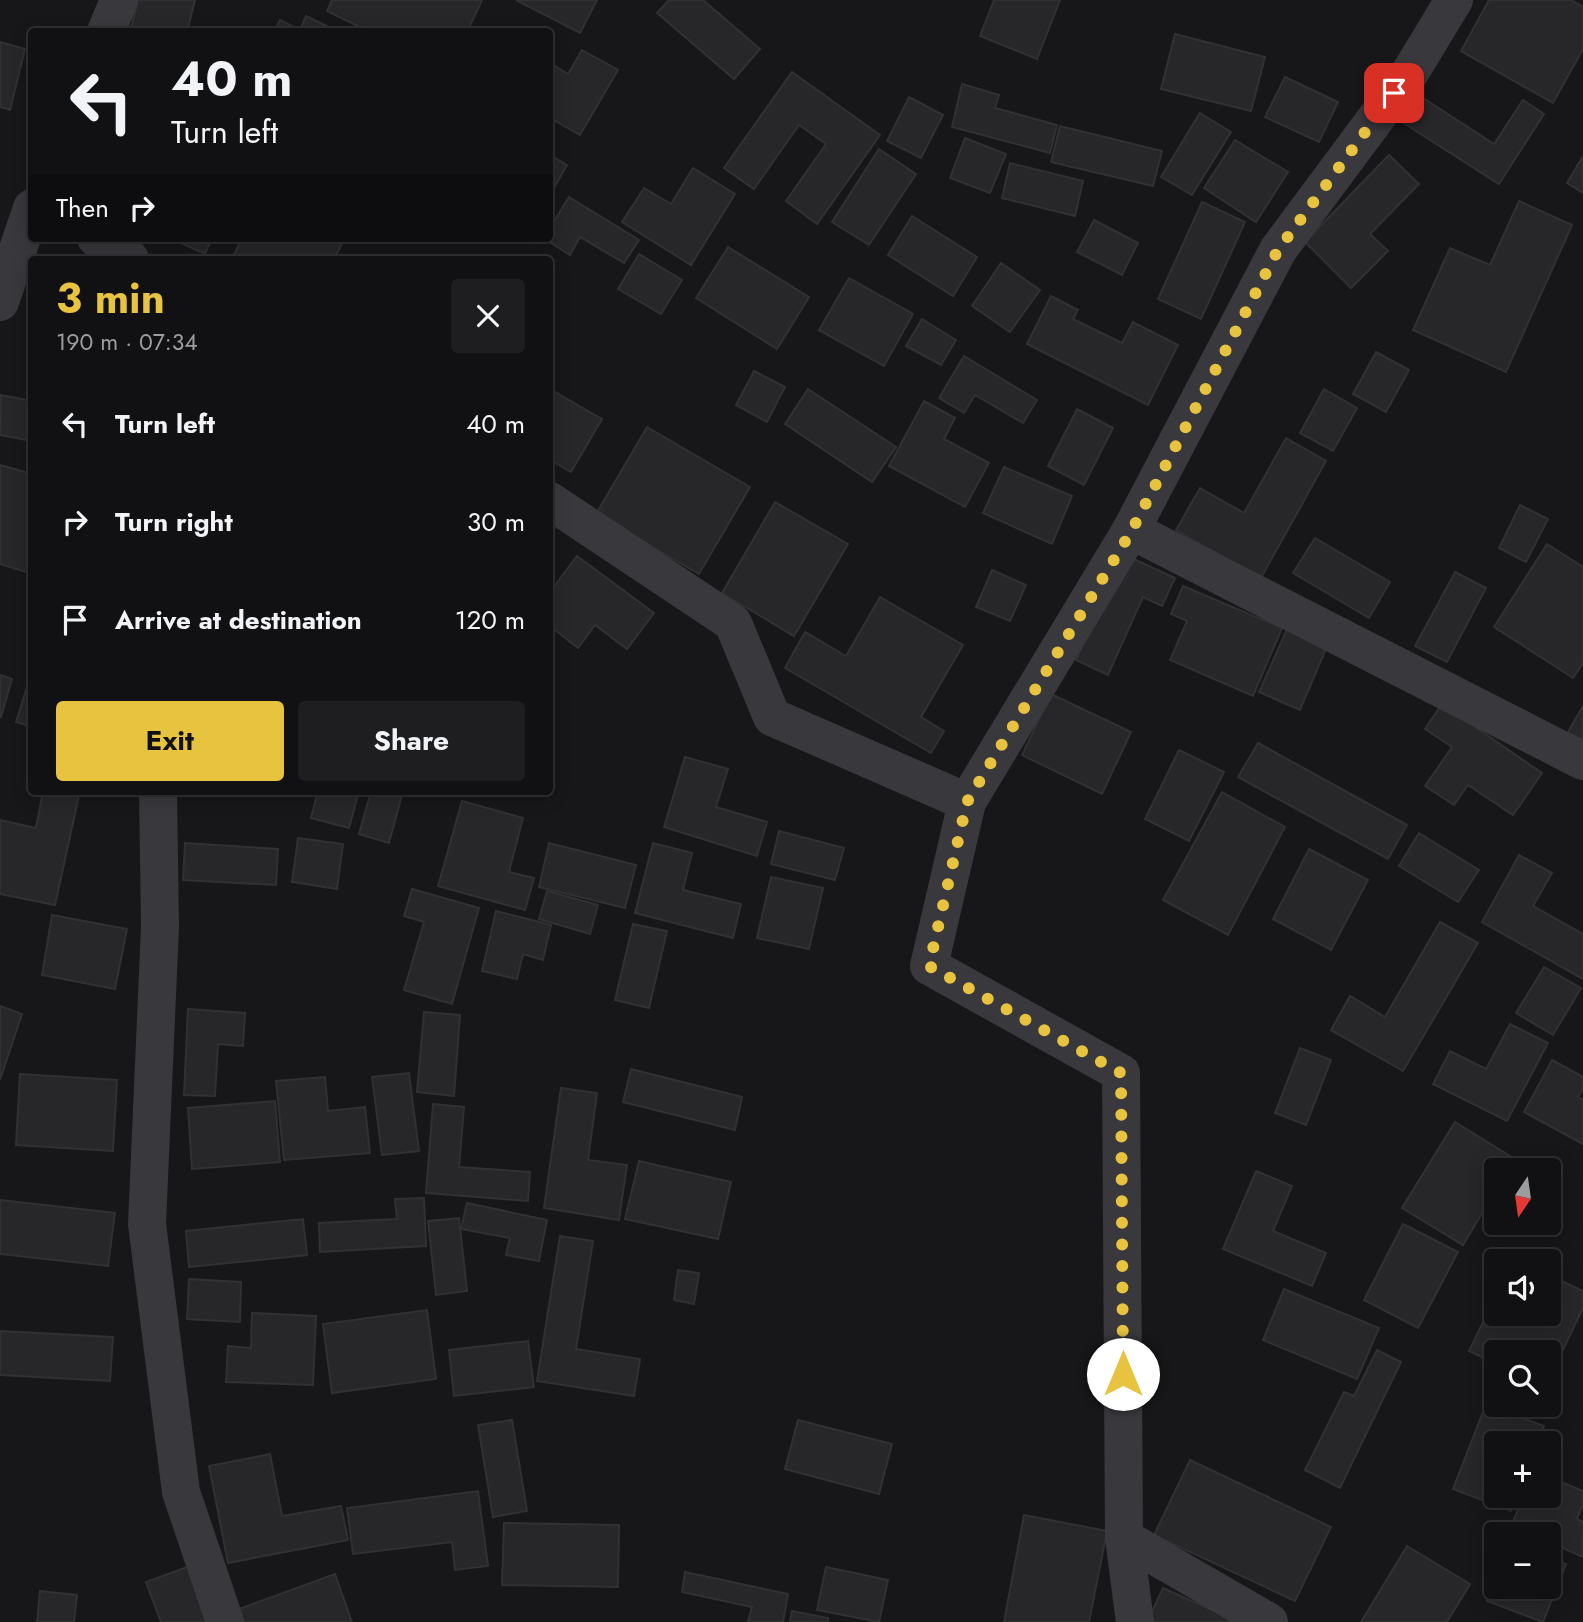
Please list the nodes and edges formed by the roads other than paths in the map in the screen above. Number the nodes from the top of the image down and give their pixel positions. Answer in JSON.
{"nodes":[{"id":1,"x":119,"y":0,"type":"edge"},
{"id":2,"x":1454,"y":0,"type":"edge"},
{"id":3,"x":108,"y":28,"type":"edge"},
{"id":4,"x":28,"y":220,"type":"edge"},
{"id":5,"x":102,"y":242,"type":"edge"},
{"id":6,"x":125,"y":256,"type":"edge"},
{"id":7,"x":0,"y":302,"type":"edge"},
{"id":8,"x":553,"y":503,"type":"edge"},
{"id":9,"x":1132,"y":530,"type":"junction"},
{"id":10,"x":1583,"y":761,"type":"edge"},
{"id":11,"x":158,"y":795,"type":"edge"},
{"id":12,"x":967,"y":802,"type":"junction"},
{"id":13,"x":1124,"y":1538,"type":"junction"},
{"id":14,"x":225,"y":1622,"type":"edge"},
{"id":15,"x":1135,"y":1622,"type":"edge"},
{"id":16,"x":1269,"y":1622,"type":"edge"}],
"edges":[{"from":1,"to":3,"type":"street"},
{"from":2,"to":9,"type":"street"},
{"from":4,"to":7,"type":"street"},
{"from":5,"to":6,"type":"street"},
{"from":8,"to":12,"type":"street"},
{"from":9,"to":10,"type":"street"},
{"from":9,"to":12,"type":"street"},
{"from":11,"to":14,"type":"street"},
{"from":12,"to":13,"type":"street"},
{"from":13,"to":15,"type":"street"},
{"from":13,"to":16,"type":"street"}]}
